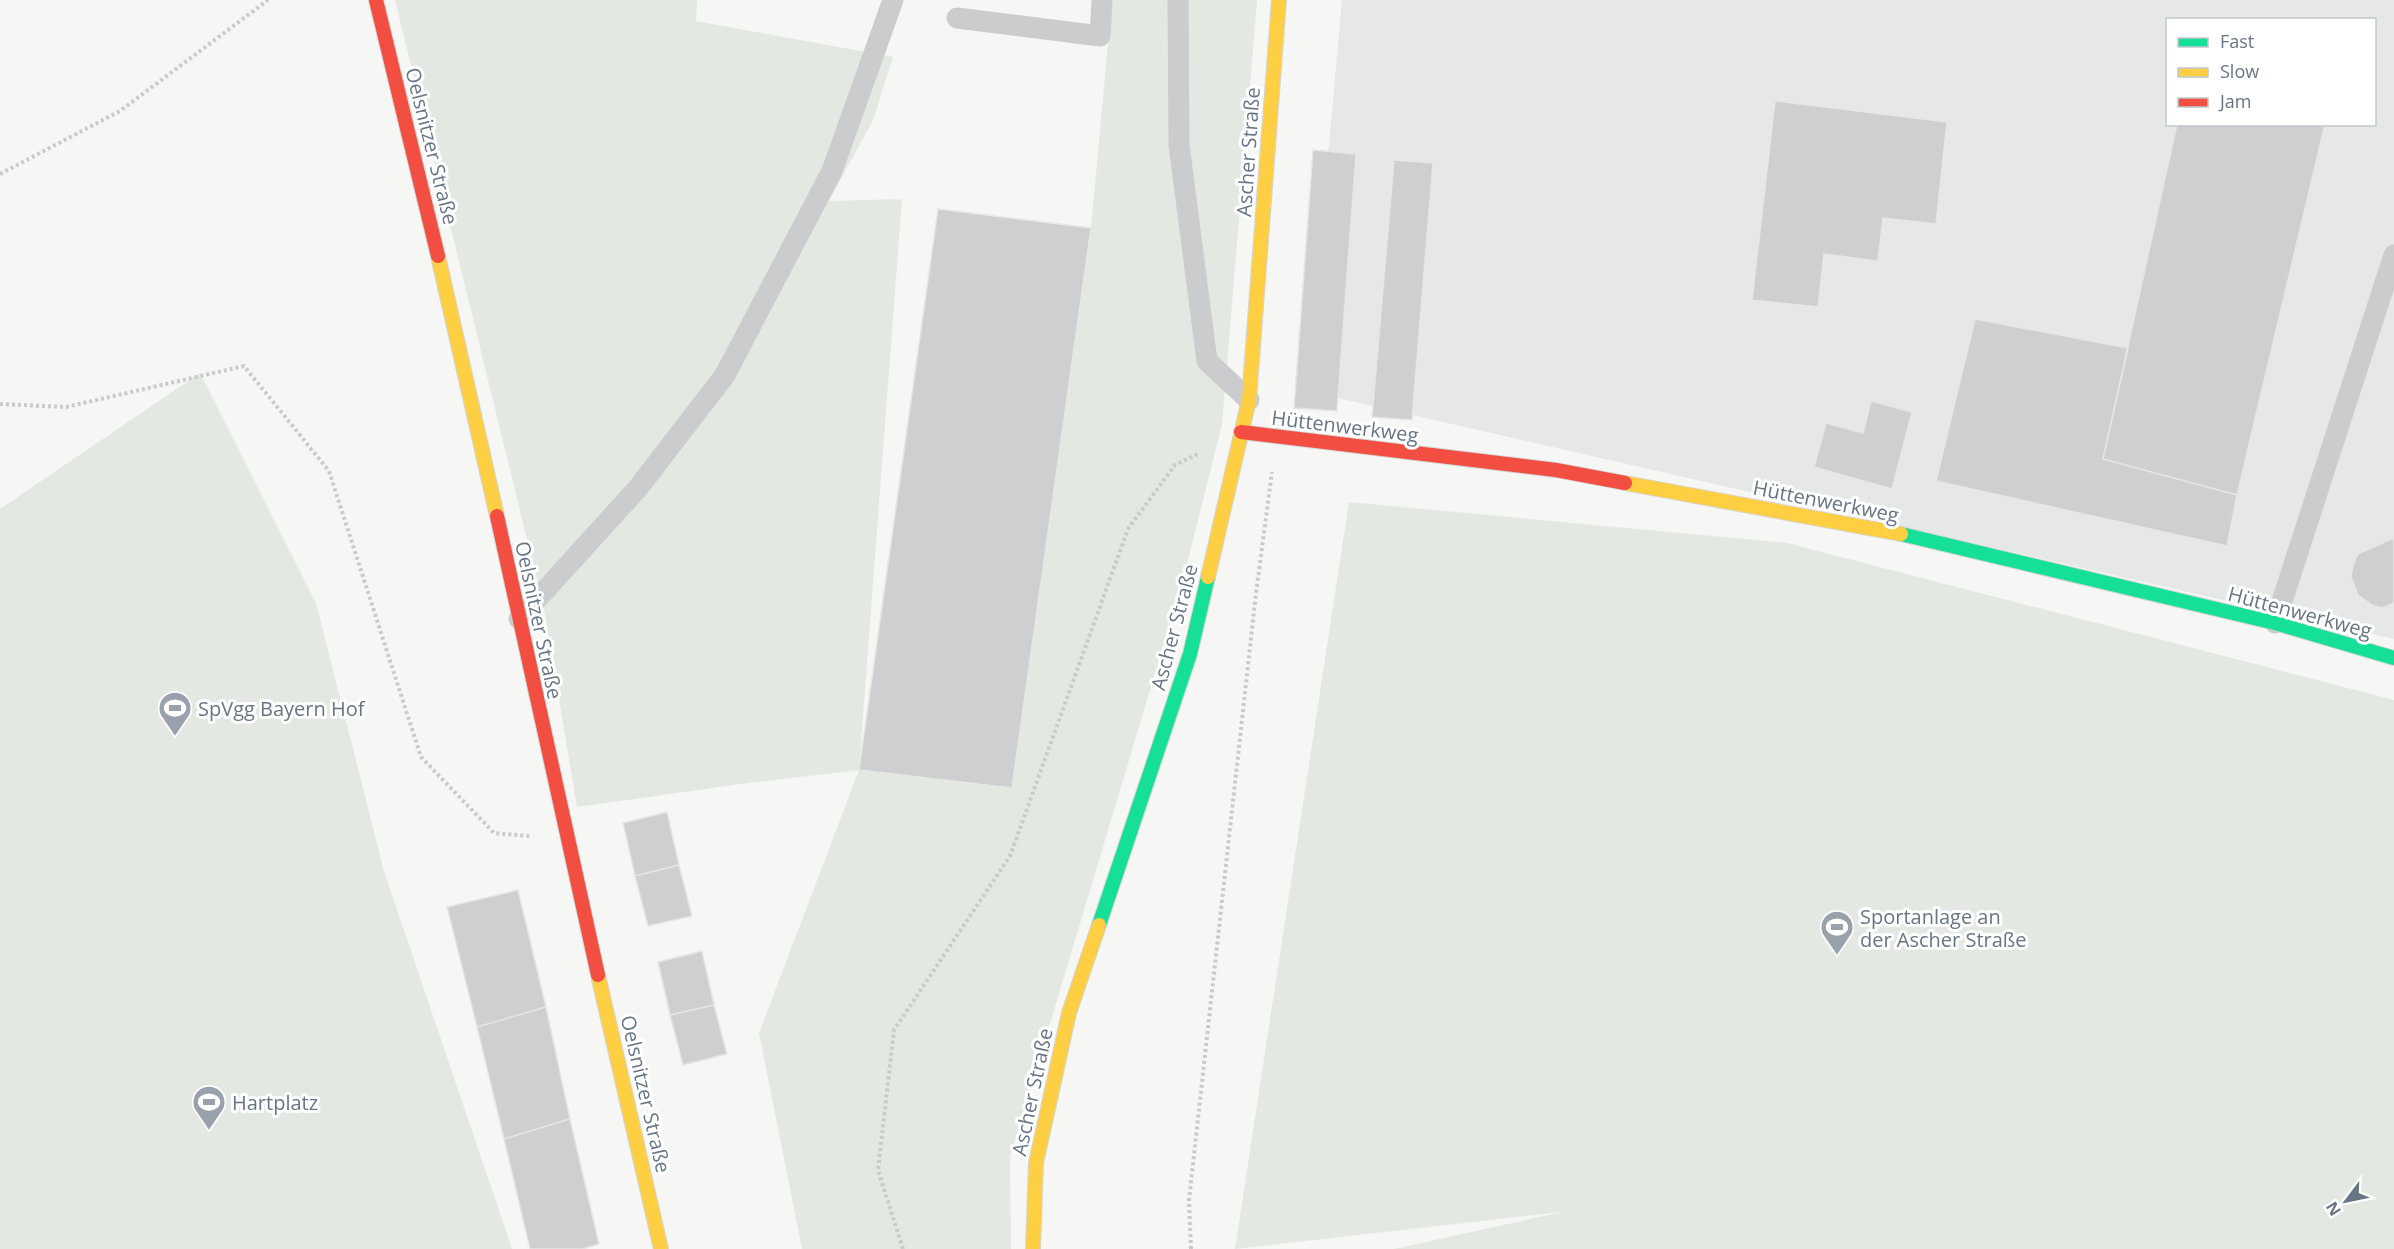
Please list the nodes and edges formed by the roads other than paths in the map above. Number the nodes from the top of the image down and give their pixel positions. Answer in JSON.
{"nodes":[{"id":1,"x":376,"y":0,"type":"edge"},
{"id":2,"x":893,"y":0,"type":"edge"},
{"id":3,"x":1102,"y":0,"type":"edge"},
{"id":4,"x":1178,"y":0,"type":"edge"},
{"id":5,"x":1279,"y":0,"type":"edge"},
{"id":6,"x":957,"y":18,"type":"dead end"},
{"id":7,"x":2394,"y":255,"type":"edge"},
{"id":8,"x":1249,"y":400,"type":"junction"},
{"id":9,"x":1240,"y":432,"type":"junction"},
{"id":10,"x":519,"y":619,"type":"junction"},
{"id":11,"x":2275,"y":623,"type":"junction"},
{"id":12,"x":2394,"y":658,"type":"edge"},
{"id":13,"x":1037,"y":1244,"type":"edge"},
{"id":14,"x":661,"y":1249,"type":"edge"}],
"edges":[{"from":1,"to":10,"type":"street","name":"Oelsnitzer Straße"},
{"from":2,"to":10,"type":"lane"},
{"from":3,"to":6,"type":"lane"},
{"from":4,"to":8,"type":"lane"},
{"from":5,"to":8,"type":"street","name":"Ascher Straße"},
{"from":7,"to":11,"type":"lane"},
{"from":8,"to":9,"type":"street","name":"Ascher Straße"},
{"from":9,"to":11,"type":"street","name":"Hüttenwerkweg"},
{"from":9,"to":13,"type":"street","name":"Ascher Straße"},
{"from":10,"to":14,"type":"street","name":"Oelsnitzer Straße"},
{"from":11,"to":12,"type":"street","name":"Hüttenwerkweg"}]}
